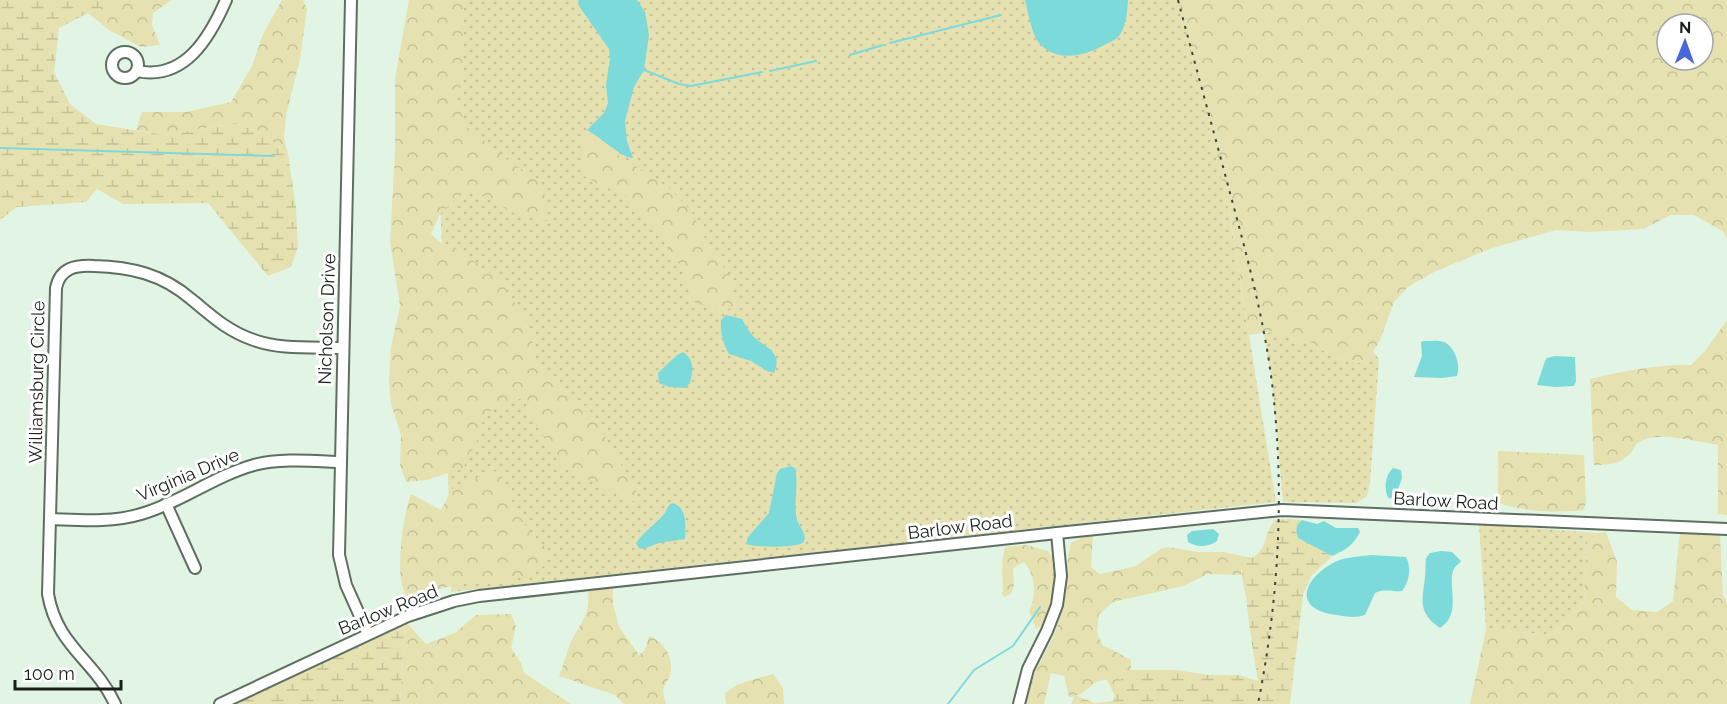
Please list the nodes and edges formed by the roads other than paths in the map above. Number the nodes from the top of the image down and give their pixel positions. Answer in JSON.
{"nodes":[{"id":1,"x":226,"y":0,"type":"edge"},
{"id":2,"x":351,"y":0,"type":"edge"},
{"id":3,"x":137,"y":71,"type":"dead end"},
{"id":4,"x":342,"y":348,"type":"junction"},
{"id":5,"x":340,"y":462,"type":"junction"},
{"id":6,"x":166,"y":504,"type":"junction"},
{"id":7,"x":50,"y":519,"type":"junction"},
{"id":8,"x":1727,"y":529,"type":"edge"},
{"id":9,"x":1058,"y":532,"type":"junction"},
{"id":10,"x":195,"y":568,"type":"dead end"},
{"id":11,"x":368,"y":634,"type":"junction"},
{"id":12,"x":115,"y":704,"type":"edge"},
{"id":13,"x":220,"y":704,"type":"edge"},
{"id":14,"x":1019,"y":704,"type":"edge"}],
"edges":[{"from":1,"to":3,"type":"street"},
{"from":2,"to":4,"type":"street","name":"Nicholson Drive"},
{"from":4,"to":5,"type":"street","name":"Nicholson Drive"},
{"from":4,"to":7,"type":"street","name":"Williamsburg Circle"},
{"from":5,"to":6,"type":"street","name":"Virginia Drive"},
{"from":5,"to":11,"type":"street","name":"Nicholson Drive"},
{"from":6,"to":7,"type":"street","name":"Virginia Drive"},
{"from":6,"to":10,"type":"street"},
{"from":7,"to":12,"type":"street","name":"Williamsburg Circle"},
{"from":8,"to":9,"type":"street","name":"Barlow Road"},
{"from":9,"to":11,"type":"street","name":"Barlow Road"},
{"from":9,"to":14,"type":"street"},
{"from":11,"to":13,"type":"street","name":"Barlow Road"}]}
